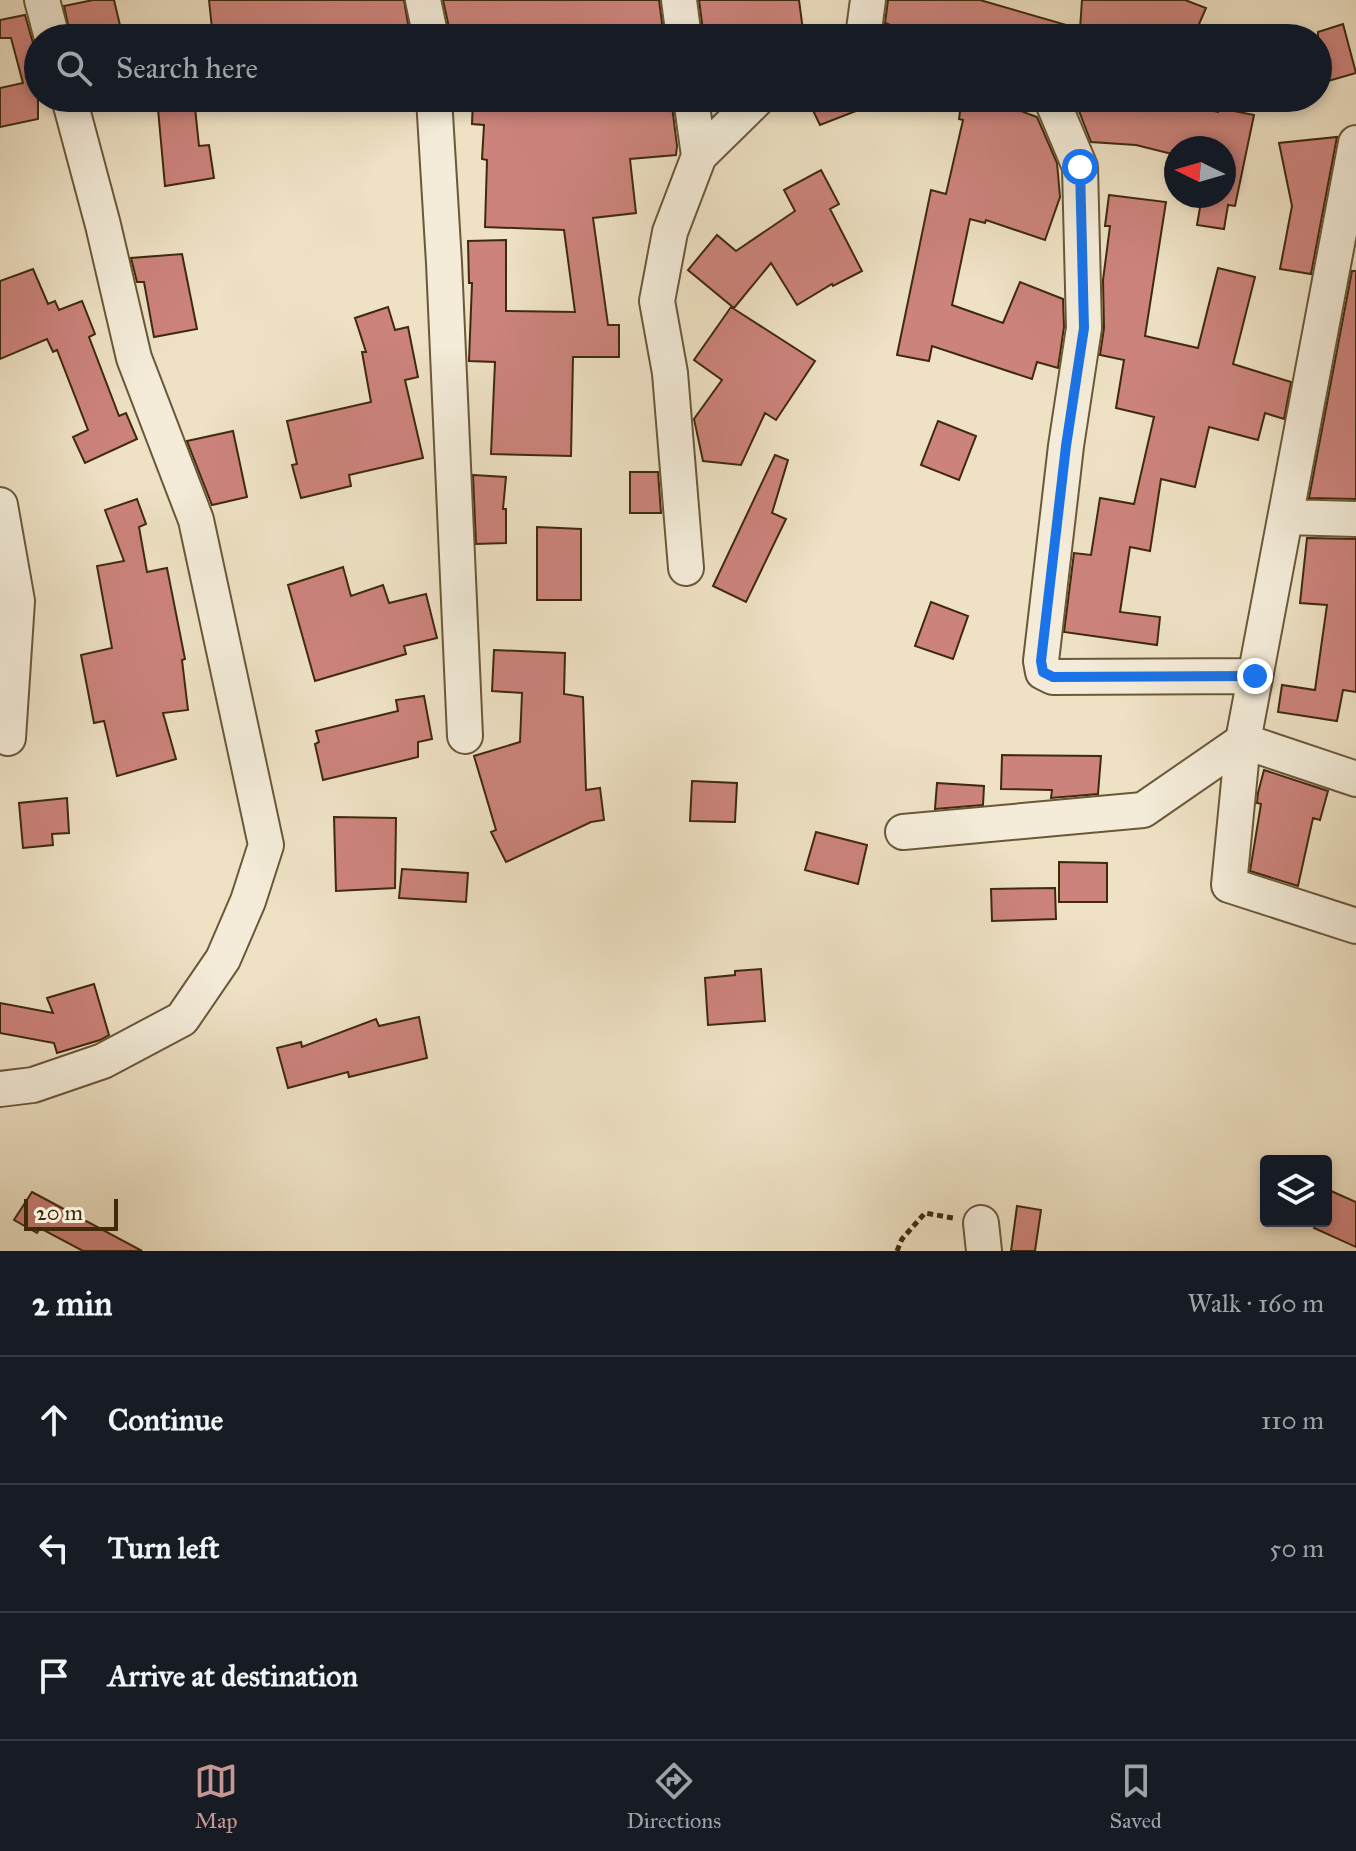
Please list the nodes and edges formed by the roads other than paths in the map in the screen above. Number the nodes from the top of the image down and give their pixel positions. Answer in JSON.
{"nodes":[{"id":1,"x":42,"y":0,"type":"edge"},
{"id":2,"x":423,"y":0,"type":"edge"},
{"id":3,"x":679,"y":0,"type":"edge"},
{"id":4,"x":868,"y":0,"type":"edge"},
{"id":5,"x":48,"y":24,"type":"edge"},
{"id":6,"x":428,"y":24,"type":"edge"},
{"id":7,"x":682,"y":24,"type":"edge"},
{"id":8,"x":864,"y":24,"type":"edge"},
{"id":9,"x":73,"y":112,"type":"edge"},
{"id":10,"x":435,"y":112,"type":"edge"},
{"id":11,"x":693,"y":112,"type":"edge"},
{"id":12,"x":744,"y":112,"type":"edge"},
{"id":13,"x":1057,"y":112,"type":"edge"},
{"id":14,"x":1356,"y":143,"type":"edge"},
{"id":15,"x":699,"y":156,"type":"junction"},
{"id":16,"x":0,"y":505,"type":"edge"},
{"id":17,"x":1286,"y":517,"type":"junction"},
{"id":18,"x":1356,"y":519,"type":"edge"},
{"id":19,"x":686,"y":568,"type":"dead end"},
{"id":20,"x":1255,"y":676,"type":"junction"},
{"id":21,"x":465,"y":736,"type":"dead end"},
{"id":22,"x":8,"y":738,"type":"dead end"},
{"id":23,"x":1243,"y":741,"type":"junction"},
{"id":24,"x":1356,"y":779,"type":"edge"},
{"id":25,"x":903,"y":832,"type":"dead end"},
{"id":26,"x":1356,"y":926,"type":"edge"},
{"id":27,"x":0,"y":1089,"type":"edge"}],
"edges":[{"from":1,"to":5,"type":"street"},
{"from":2,"to":6,"type":"street"},
{"from":3,"to":7,"type":"street"},
{"from":4,"to":8,"type":"street"},
{"from":9,"to":27,"type":"street"},
{"from":10,"to":21,"type":"street"},
{"from":11,"to":15,"type":"street"},
{"from":12,"to":15,"type":"street"},
{"from":13,"to":20,"type":"street"},
{"from":14,"to":17,"type":"street"},
{"from":15,"to":19,"type":"street"},
{"from":16,"to":22,"type":"street"},
{"from":17,"to":18,"type":"street"},
{"from":17,"to":20,"type":"street"},
{"from":20,"to":23,"type":"street"},
{"from":23,"to":24,"type":"street"},
{"from":23,"to":25,"type":"street"},
{"from":23,"to":26,"type":"street"}]}
